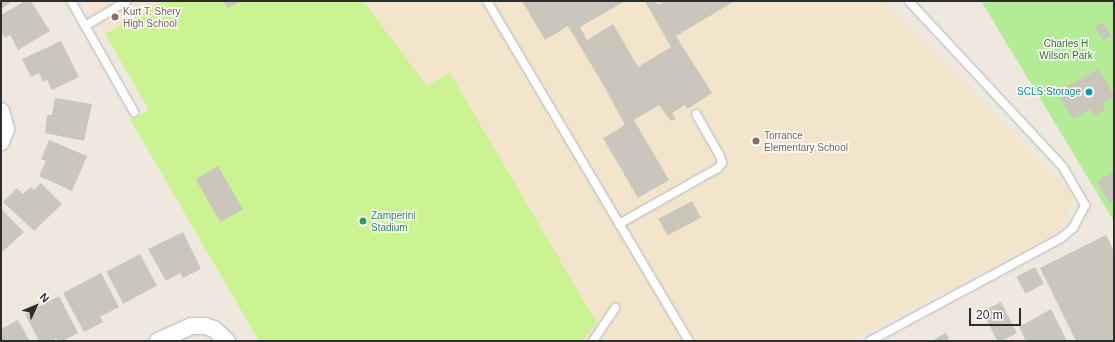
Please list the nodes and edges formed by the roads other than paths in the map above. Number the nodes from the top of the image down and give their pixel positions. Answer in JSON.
{"nodes":[{"id":1,"x":71,"y":1,"type":"edge"},
{"id":2,"x":127,"y":1,"type":"edge"},
{"id":3,"x":486,"y":1,"type":"edge"},
{"id":4,"x":909,"y":1,"type":"edge"},
{"id":5,"x":85,"y":26,"type":"junction"},
{"id":6,"x":1,"y":111,"type":"edge"},
{"id":7,"x":134,"y":112,"type":"dead end"},
{"id":8,"x":696,"y":114,"type":"dead end"},
{"id":9,"x":1,"y":142,"type":"edge"},
{"id":10,"x":619,"y":224,"type":"junction"},
{"id":11,"x":615,"y":308,"type":"dead end"},
{"id":12,"x":158,"y":341,"type":"edge"},
{"id":13,"x":227,"y":341,"type":"edge"},
{"id":14,"x":593,"y":341,"type":"edge"},
{"id":15,"x":689,"y":341,"type":"edge"},
{"id":16,"x":870,"y":341,"type":"edge"}],
"edges":[{"from":1,"to":5,"type":"lane"},
{"from":2,"to":5,"type":"lane"},
{"from":3,"to":10,"type":"lane"},
{"from":4,"to":16,"type":"lane"},
{"from":5,"to":7,"type":"lane"},
{"from":6,"to":9,"type":"street"},
{"from":8,"to":10,"type":"lane"},
{"from":10,"to":15,"type":"lane"},
{"from":11,"to":14,"type":"lane"},
{"from":12,"to":13,"type":"street"}]}
